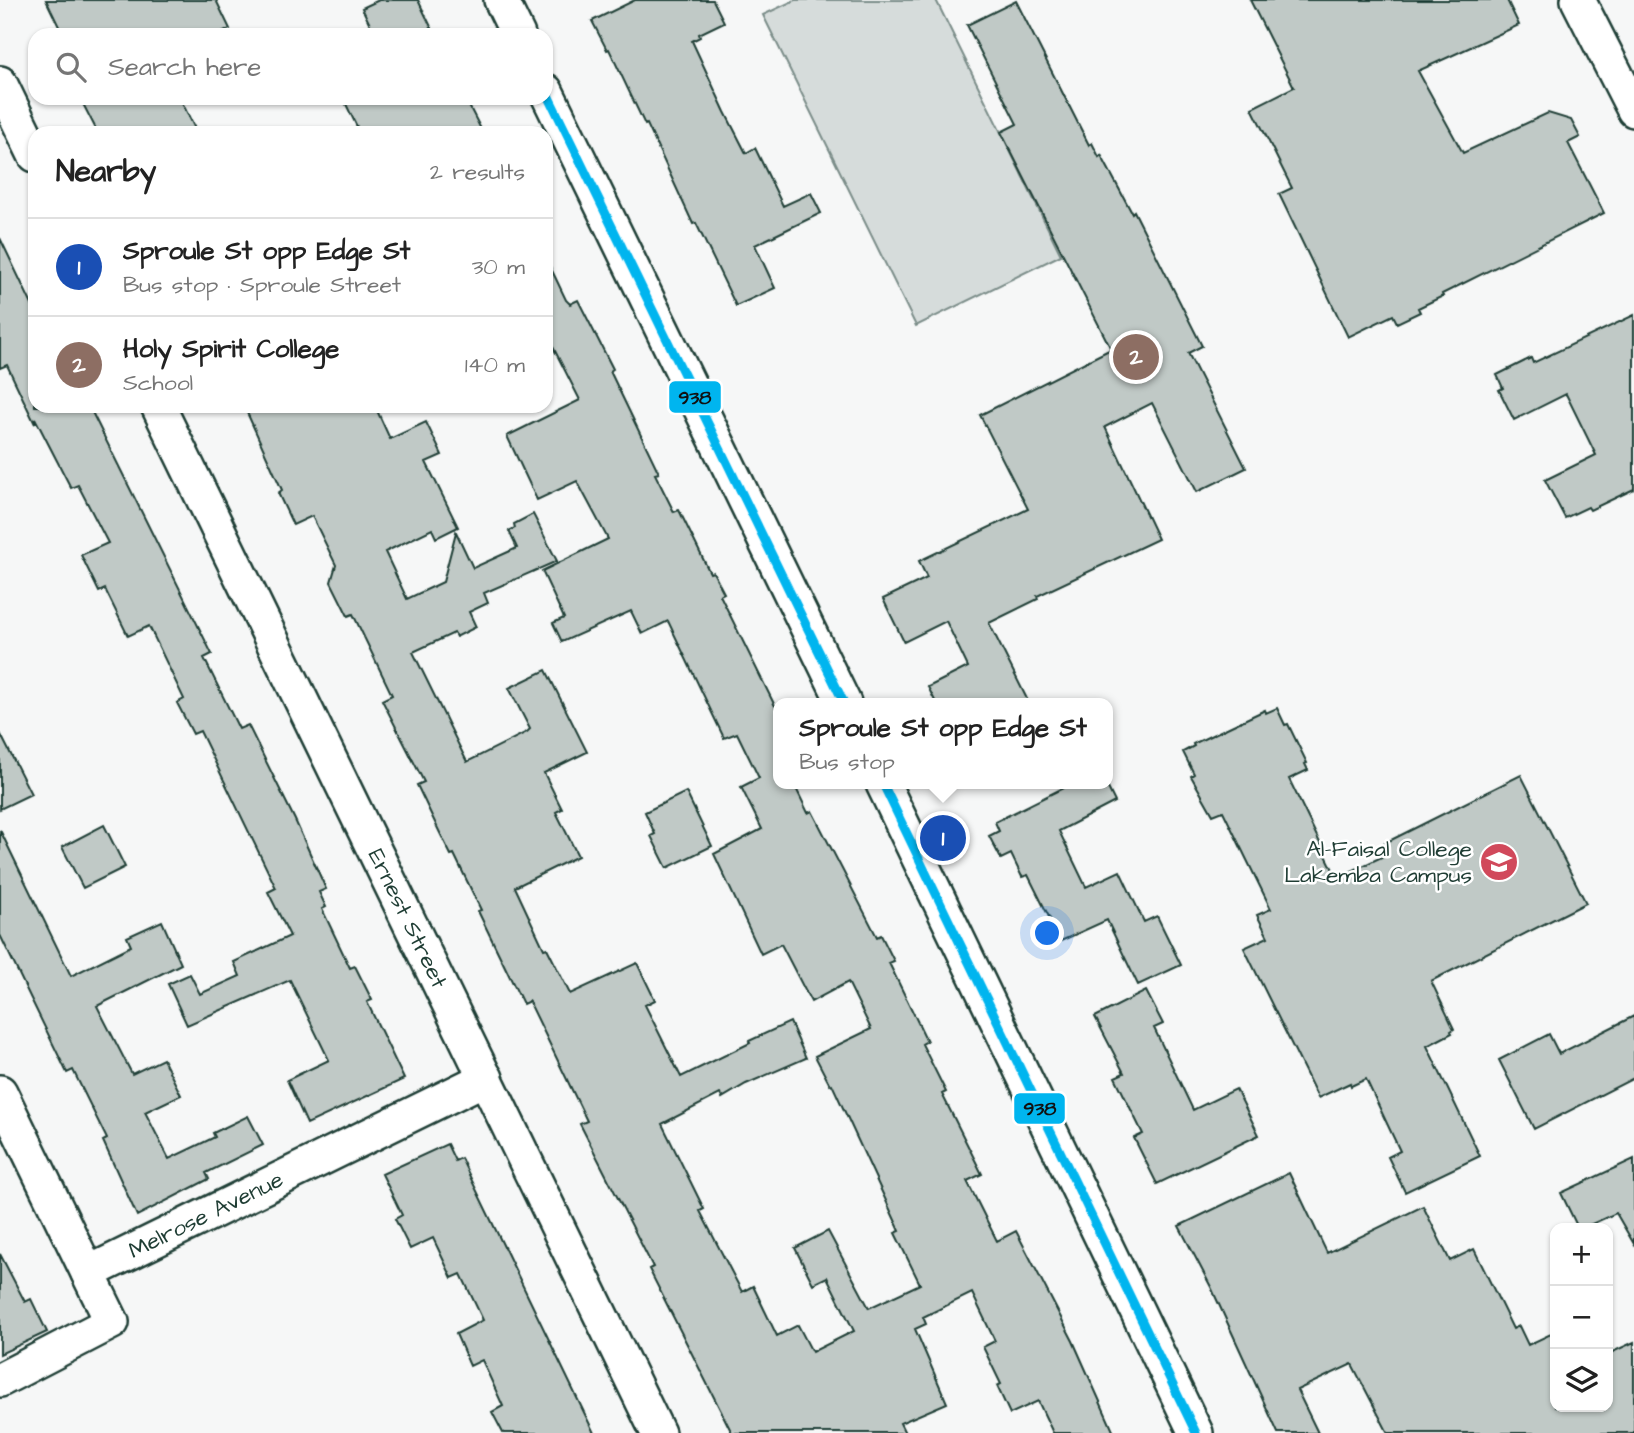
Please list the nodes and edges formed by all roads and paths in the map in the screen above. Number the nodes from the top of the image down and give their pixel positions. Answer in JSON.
{"nodes":[{"id":1,"x":501,"y":0,"type":"edge"},
{"id":2,"x":1578,"y":0,"type":"edge"},
{"id":3,"x":515,"y":28,"type":"edge"},
{"id":4,"x":0,"y":83,"type":"edge"},
{"id":5,"x":553,"y":105,"type":"edge"},
{"id":6,"x":1634,"y":110,"type":"edge"},
{"id":7,"x":28,"y":141,"type":"edge"},
{"id":8,"x":161,"y":413,"type":"edge"},
{"id":9,"x":842,"y":698,"type":"edge"},
{"id":10,"x":885,"y":789,"type":"edge"},
{"id":11,"x":486,"y":1078,"type":"junction"},
{"id":12,"x":0,"y":1092,"type":"edge"},
{"id":13,"x":88,"y":1273,"type":"junction"},
{"id":14,"x":0,"y":1380,"type":"edge"},
{"id":15,"x":1186,"y":1429,"type":"edge"},
{"id":16,"x":658,"y":1433,"type":"edge"}],
"edges":[{"from":1,"to":3,"type":"street"},
{"from":2,"to":6,"type":"street"},
{"from":4,"to":7,"type":"street"},
{"from":5,"to":9,"type":"street"},
{"from":8,"to":11,"type":"street","name":"Ernest Street"},
{"from":10,"to":15,"type":"street"},
{"from":11,"to":13,"type":"street","name":"Melrose Avenue"},
{"from":11,"to":16,"type":"street","name":"Ernest Street"},
{"from":12,"to":13,"type":"street"},
{"from":13,"to":14,"type":"street"}]}
